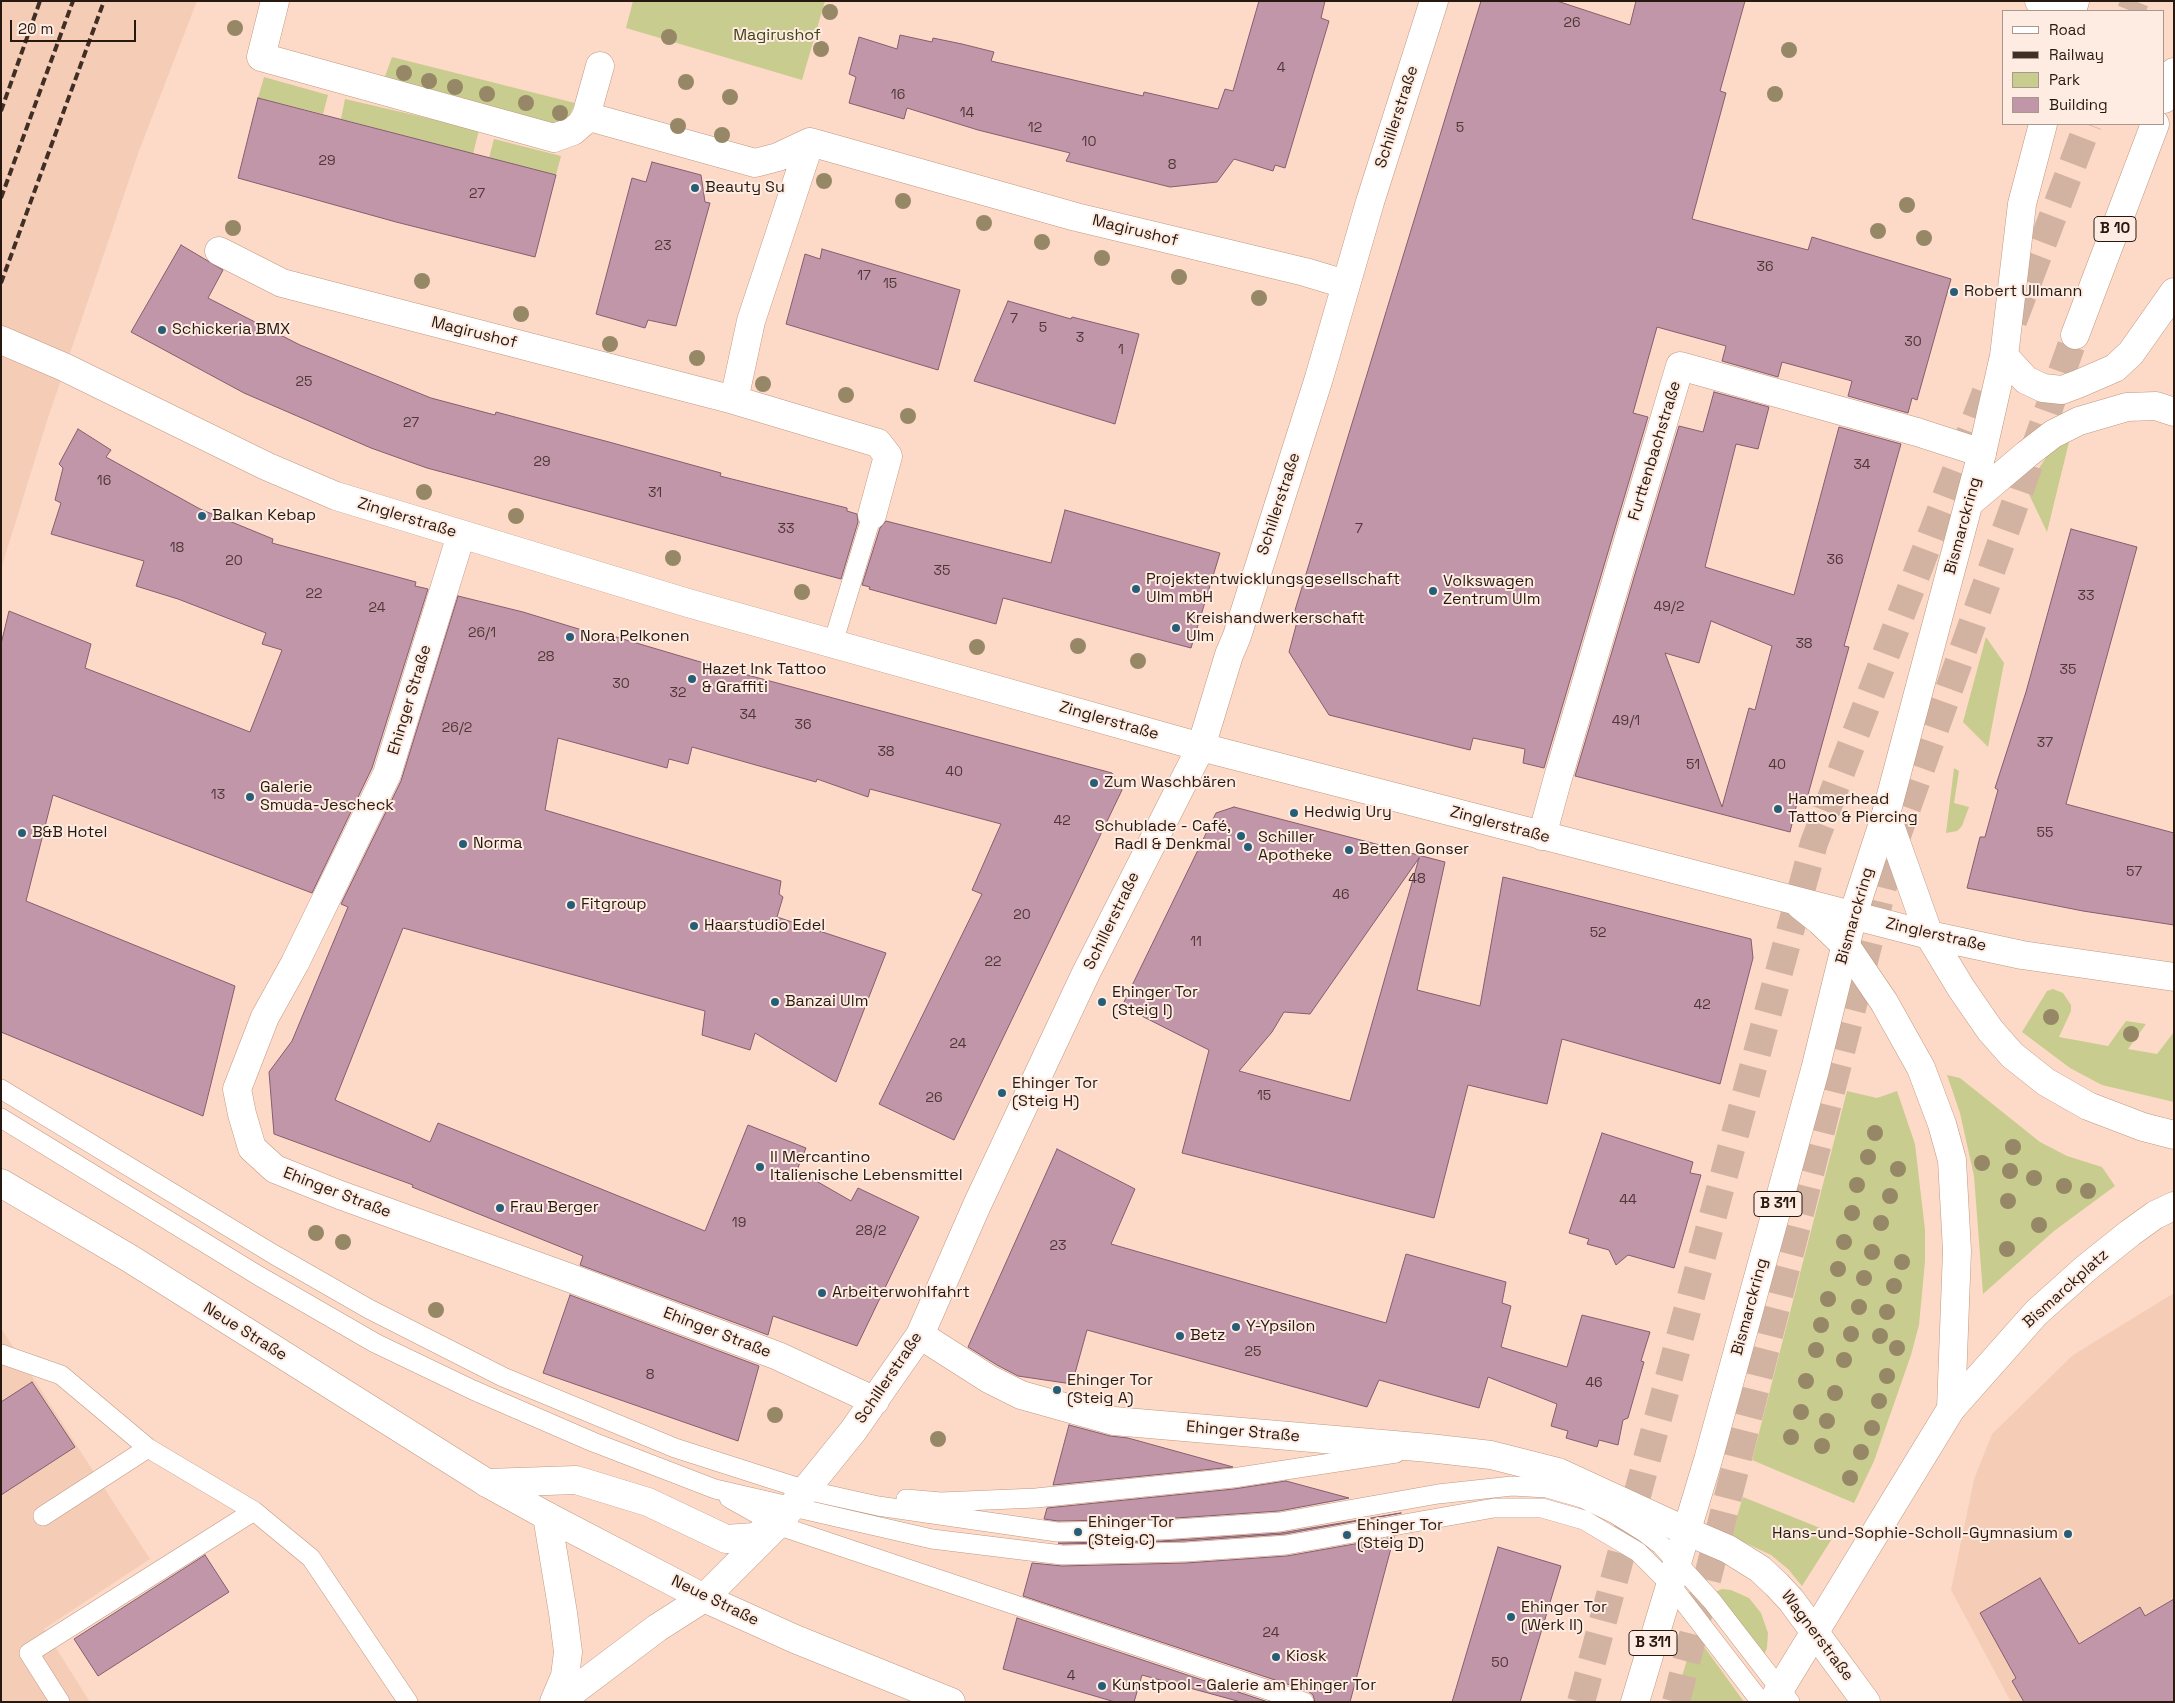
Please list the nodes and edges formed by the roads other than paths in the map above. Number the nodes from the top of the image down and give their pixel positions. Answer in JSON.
{"nodes":[{"id":1,"x":275,"y":1,"type":"edge"},
{"id":2,"x":1434,"y":1,"type":"edge"},
{"id":3,"x":2039,"y":1,"type":"edge"},
{"id":4,"x":2074,"y":7,"type":"edge"},
{"id":5,"x":600,"y":66,"type":"dead end"},
{"id":6,"x":2174,"y":72,"type":"edge"},
{"id":7,"x":2165,"y":96,"type":"edge"},
{"id":8,"x":586,"y":116,"type":"junction"},
{"id":9,"x":2043,"y":125,"type":"edge"},
{"id":10,"x":2154,"y":125,"type":"edge"},
{"id":11,"x":810,"y":142,"type":"junction"},
{"id":12,"x":218,"y":251,"type":"dead end"},
{"id":13,"x":1346,"y":284,"type":"junction"},
{"id":14,"x":2174,"y":292,"type":"edge"},
{"id":15,"x":2075,"y":335,"type":"tunnel mouth"},
{"id":16,"x":1,"y":340,"type":"edge"},
{"id":17,"x":2004,"y":356,"type":"junction"},
{"id":18,"x":734,"y":400,"type":"junction"},
{"id":19,"x":2174,"y":412,"type":"edge"},
{"id":20,"x":1982,"y":453,"type":"junction"},
{"id":21,"x":1969,"y":504,"type":"junction"},
{"id":22,"x":872,"y":515,"type":"joint"},
{"id":23,"x":461,"y":535,"type":"junction"},
{"id":24,"x":833,"y":643,"type":"junction"},
{"id":25,"x":1201,"y":748,"type":"junction"},
{"id":26,"x":1886,"y":814,"type":"junction"},
{"id":27,"x":1542,"y":836,"type":"junction"},
{"id":28,"x":1790,"y":898,"type":"junction"},
{"id":29,"x":1853,"y":916,"type":"junction"},
{"id":30,"x":1929,"y":935,"type":"junction"},
{"id":31,"x":1846,"y":946,"type":"junction"},
{"id":32,"x":2174,"y":977,"type":"edge"},
{"id":33,"x":1,"y":1089,"type":"edge"},
{"id":34,"x":1,"y":1118,"type":"edge"},
{"id":35,"x":2174,"y":1135,"type":"edge"},
{"id":36,"x":1,"y":1163,"type":"edge"},
{"id":37,"x":1,"y":1183,"type":"edge"},
{"id":38,"x":2174,"y":1206,"type":"edge"},
{"id":39,"x":129,"y":1258,"type":"junction"},
{"id":40,"x":920,"y":1335,"type":"junction"},
{"id":41,"x":1,"y":1354,"type":"edge"},
{"id":42,"x":875,"y":1401,"type":"junction"},
{"id":43,"x":1951,"y":1409,"type":"junction"},
{"id":44,"x":148,"y":1448,"type":"junction"},
{"id":45,"x":1429,"y":1448,"type":"junction"},
{"id":46,"x":487,"y":1483,"type":"junction"},
{"id":47,"x":1580,"y":1484,"type":"junction"},
{"id":48,"x":1547,"y":1488,"type":"junction"},
{"id":49,"x":791,"y":1507,"type":"junction"},
{"id":50,"x":1601,"y":1507,"type":"junction"},
{"id":51,"x":254,"y":1511,"type":"junction"},
{"id":52,"x":43,"y":1516,"type":"dead end"},
{"id":53,"x":547,"y":1516,"type":"junction"},
{"id":54,"x":1686,"y":1531,"type":"junction"},
{"id":55,"x":1674,"y":1573,"type":"junction"},
{"id":56,"x":704,"y":1598,"type":"junction"},
{"id":57,"x":1814,"y":1632,"type":"junction"},
{"id":58,"x":1776,"y":1699,"type":"edge"},
{"id":59,"x":60,"y":1702,"type":"edge"},
{"id":60,"x":408,"y":1702,"type":"edge"},
{"id":61,"x":554,"y":1702,"type":"edge"},
{"id":62,"x":559,"y":1702,"type":"edge"},
{"id":63,"x":951,"y":1702,"type":"edge"},
{"id":64,"x":1304,"y":1702,"type":"edge"},
{"id":65,"x":1635,"y":1702,"type":"edge"},
{"id":66,"x":1866,"y":1702,"type":"edge"}],
"edges":[{"from":1,"to":8,"type":"main road"},
{"from":2,"to":13,"type":"main road","name":"Schillerstraße"},
{"from":3,"to":4,"type":"main road"},
{"from":5,"to":8,"type":"main road"},
{"from":6,"to":7,"type":"main road"},
{"from":8,"to":11,"type":"main road"},
{"from":9,"to":17,"type":"main road","name":"Bismarckring"},
{"from":10,"to":15,"type":"main road","number":"B 10"},
{"from":11,"to":13,"type":"main road","name":"Magirushof"},
{"from":11,"to":18,"type":"main road"},
{"from":12,"to":18,"type":"main road","name":"Magirushof"},
{"from":13,"to":25,"type":"main road","name":"Schillerstraße"},
{"from":14,"to":17,"type":"main road"},
{"from":16,"to":23,"type":"main road","name":"Zinglerstraße"},
{"from":17,"to":20,"type":"main road","name":"Bismarckring"},
{"from":18,"to":22,"type":"main road","name":"Magirushof"},
{"from":19,"to":21,"type":"main road"},
{"from":20,"to":21,"type":"main road","name":"Bismarckring"},
{"from":20,"to":27,"type":"main road","name":"Furttenbachstraße"},
{"from":21,"to":26,"type":"main road","name":"Bismarckring"},
{"from":22,"to":24,"type":"lane"},
{"from":23,"to":24,"type":"main road","name":"Zinglerstraße"},
{"from":23,"to":42,"type":"main road","name":"Ehinger Straße"},
{"from":24,"to":25,"type":"main road","name":"Zinglerstraße"},
{"from":25,"to":27,"type":"main road","name":"Zinglerstraße"},
{"from":25,"to":40,"type":"main road","name":"Schillerstraße"},
{"from":26,"to":29,"type":"main road","name":"Bismarckring"},
{"from":26,"to":30,"type":"main road"},
{"from":27,"to":28,"type":"main road","name":"Zinglerstraße"},
{"from":28,"to":29,"type":"main road","name":"Zinglerstraße"},
{"from":28,"to":31,"type":"main road"},
{"from":29,"to":30,"type":"main road","name":"Zinglerstraße"},
{"from":29,"to":31,"type":"main road","name":"Bismarckring","number":"B 311"},
{"from":30,"to":32,"type":"main road","name":"Zinglerstraße"},
{"from":30,"to":35,"type":"main road"},
{"from":31,"to":43,"type":"main road"},
{"from":31,"to":54,"type":"main road","name":"Bismarckring","number":"B 311"},
{"from":33,"to":49,"type":"lane"},
{"from":34,"to":49,"type":"lane"},
{"from":36,"to":39,"type":"main road"},
{"from":37,"to":39,"type":"main road","name":"Neue Straße"},
{"from":38,"to":43,"type":"main road","name":"Bismarckplatz"},
{"from":39,"to":46,"type":"main road","name":"Neue Straße"},
{"from":40,"to":42,"type":"main road","name":"Schillerstraße"},
{"from":40,"to":45,"type":"main road","name":"Ehinger Straße"},
{"from":41,"to":44,"type":"lane"},
{"from":42,"to":49,"type":"main road","name":"Schillerstraße"},
{"from":43,"to":57,"type":"main road"},
{"from":44,"to":51,"type":"lane"},
{"from":44,"to":52,"type":"lane"},
{"from":45,"to":47,"type":"main road","name":"Ehinger Straße"},
{"from":45,"to":49,"type":"lane"},
{"from":46,"to":49,"type":"main road"},
{"from":46,"to":53,"type":"main road","name":"Neue Straße"},
{"from":47,"to":48,"type":"lane"},
{"from":47,"to":50,"type":"lane","name":"Ehinger Straße"},
{"from":47,"to":54,"type":"main road","name":"Ehinger Straße"},
{"from":48,"to":49,"type":"lane"},
{"from":48,"to":50,"type":"lane"},
{"from":49,"to":55,"type":"lane"},
{"from":49,"to":56,"type":"main road","name":"Schillerstraße"},
{"from":49,"to":64,"type":"lane"},
{"from":50,"to":55,"type":"lane"},
{"from":51,"to":59,"type":"lane"},
{"from":51,"to":60,"type":"lane"},
{"from":53,"to":56,"type":"main road","name":"Neue Straße"},
{"from":53,"to":61,"type":"main road"},
{"from":54,"to":55,"type":"main road","name":"Bismarckring","number":"B 311"},
{"from":54,"to":57,"type":"main road","name":"Wagnerstraße"},
{"from":55,"to":58,"type":"lane"},
{"from":55,"to":65,"type":"main road","name":"Bismarckring","number":"B 311"},
{"from":56,"to":62,"type":"main road","name":"Schillerstraße"},
{"from":56,"to":63,"type":"main road","name":"Neue Straße"},
{"from":57,"to":58,"type":"main road"},
{"from":57,"to":66,"type":"main road","name":"Wagnerstraße"}]}
